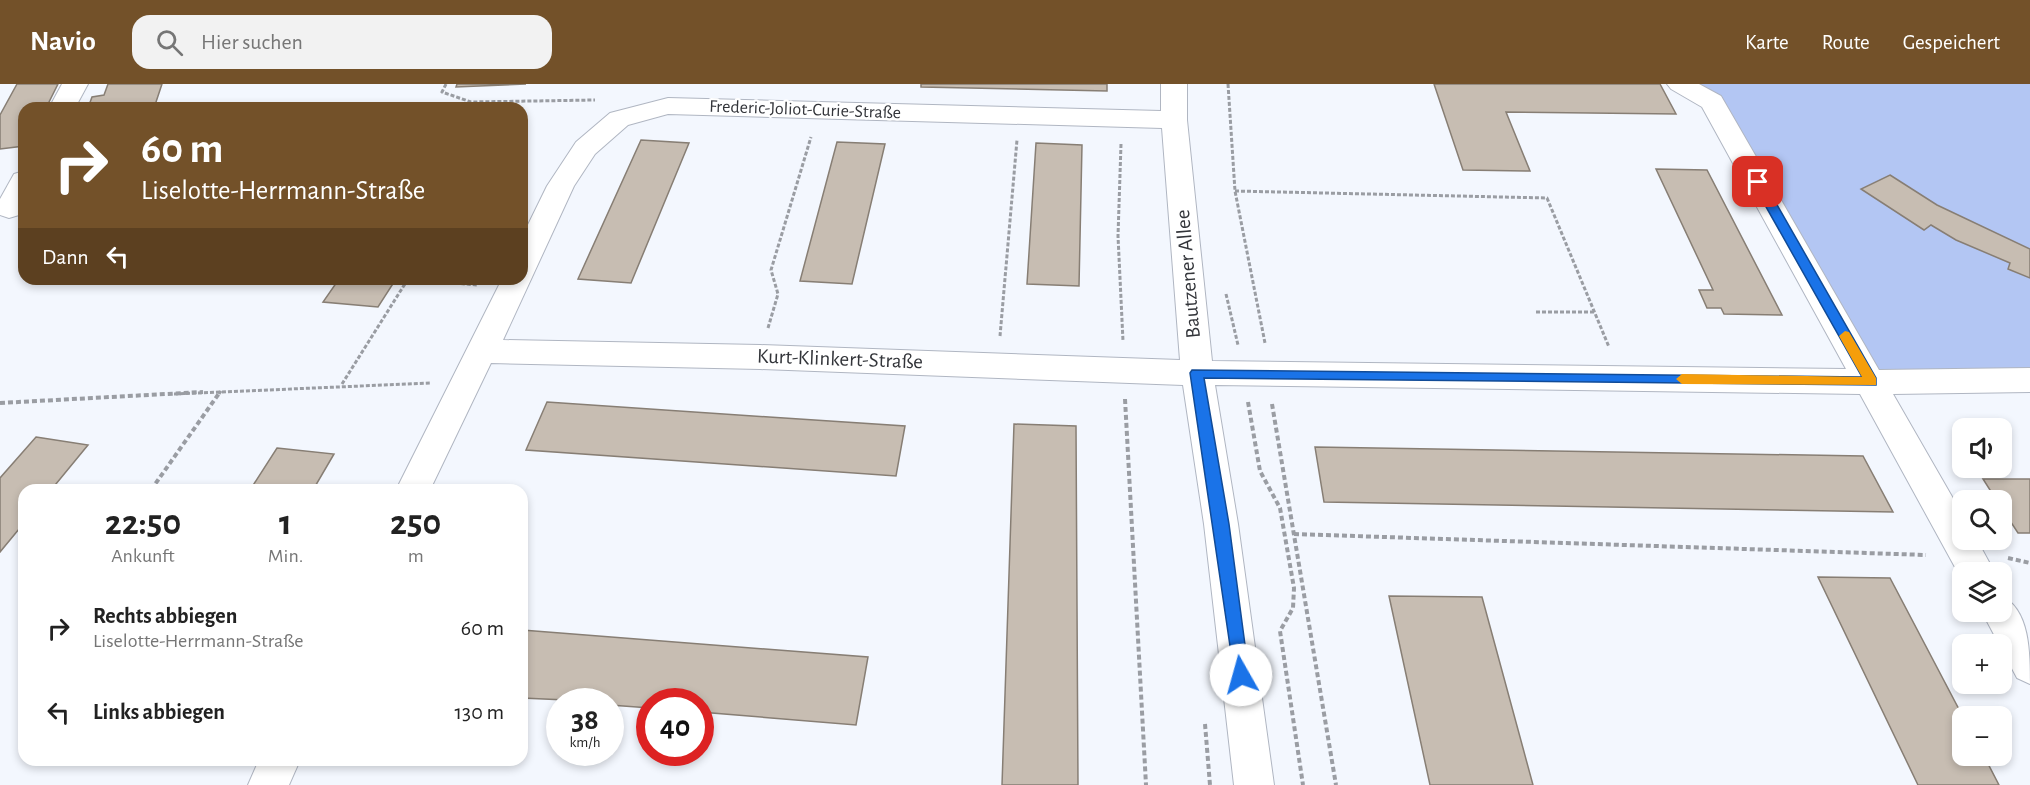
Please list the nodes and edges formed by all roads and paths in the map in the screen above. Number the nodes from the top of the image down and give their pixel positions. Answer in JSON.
{"nodes":[{"id":1,"x":75,"y":84,"type":"edge"},
{"id":2,"x":446,"y":84,"type":"edge"},
{"id":3,"x":1174,"y":84,"type":"edge"},
{"id":4,"x":1228,"y":84,"type":"edge"},
{"id":5,"x":1680,"y":84,"type":"edge"},
{"id":6,"x":65,"y":102,"type":"edge"},
{"id":7,"x":819,"y":110,"type":"junction"},
{"id":8,"x":1019,"y":116,"type":"junction"},
{"id":9,"x":621,"y":118,"type":"junction"},
{"id":10,"x":1123,"y":118,"type":"junction"},
{"id":11,"x":1174,"y":120,"type":"junction"},
{"id":12,"x":18,"y":191,"type":"edge"},
{"id":13,"x":1235,"y":191,"type":"junction"},
{"id":14,"x":9,"y":208,"type":"dead end"},
{"id":15,"x":528,"y":256,"type":"edge"},
{"id":16,"x":404,"y":285,"type":"edge"},
{"id":17,"x":514,"y":285,"type":"edge"},
{"id":18,"x":1224,"y":285,"type":"dead end"},
{"id":19,"x":1536,"y":312,"type":"dead end"},
{"id":20,"x":1595,"y":312,"type":"junction"},
{"id":21,"x":1610,"y":350,"type":"dead end"},
{"id":22,"x":482,"y":351,"type":"junction"},
{"id":23,"x":760,"y":357,"type":"junction"},
{"id":24,"x":997,"y":364,"type":"junction"},
{"id":25,"x":1124,"y":370,"type":"junction"},
{"id":26,"x":1197,"y":373,"type":"junction"},
{"id":27,"x":2030,"y":380,"type":"edge"},
{"id":28,"x":467,"y":382,"type":"junction"},
{"id":29,"x":1871,"y":382,"type":"junction"},
{"id":30,"x":1265,"y":383,"type":"junction"},
{"id":31,"x":341,"y":385,"type":"junction"},
{"id":32,"x":221,"y":391,"type":"junction"},
{"id":33,"x":0,"y":403,"type":"edge"},
{"id":34,"x":155,"y":484,"type":"edge"},
{"id":35,"x":416,"y":484,"type":"edge"},
{"id":36,"x":1294,"y":534,"type":"junction"},
{"id":37,"x":1971,"y":562,"type":"edge"},
{"id":38,"x":1982,"y":562,"type":"edge"},
{"id":39,"x":2030,"y":563,"type":"edge"},
{"id":40,"x":1952,"y":564,"type":"edge"},
{"id":41,"x":2006,"y":622,"type":"edge"},
{"id":42,"x":2030,"y":666,"type":"edge"},
{"id":43,"x":277,"y":766,"type":"edge"},
{"id":44,"x":268,"y":785,"type":"edge"},
{"id":45,"x":1146,"y":785,"type":"edge"},
{"id":46,"x":1254,"y":785,"type":"edge"},
{"id":47,"x":1303,"y":785,"type":"edge"},
{"id":48,"x":1336,"y":785,"type":"edge"}],
"edges":[{"from":1,"to":6,"type":"street"},
{"from":2,"to":9,"type":"path"},
{"from":3,"to":11,"type":"street","name":"Bautzener Allee"},
{"from":4,"to":13,"type":"path"},
{"from":5,"to":29,"type":"street"},
{"from":7,"to":8,"type":"street","name":"Frederic-Joliot-Curie-Straße"},
{"from":7,"to":9,"type":"street","name":"Frederic-Joliot-Curie-Straße"},
{"from":7,"to":23,"type":"path"},
{"from":8,"to":10,"type":"street","name":"Frederic-Joliot-Curie-Straße"},
{"from":8,"to":24,"type":"path"},
{"from":9,"to":15,"type":"street","name":"Frederic-Joliot-Curie-Straße"},
{"from":10,"to":11,"type":"street","name":"Frederic-Joliot-Curie-Straße"},
{"from":10,"to":25,"type":"path"},
{"from":11,"to":26,"type":"street","name":"Bautzener Allee"},
{"from":12,"to":14,"type":"street"},
{"from":13,"to":20,"type":"path"},
{"from":13,"to":30,"type":"path"},
{"from":16,"to":31,"type":"path"},
{"from":17,"to":22,"type":"street","name":"Frederic-Joliot-Curie-Straße"},
{"from":18,"to":30,"type":"path"},
{"from":19,"to":20,"type":"path"},
{"from":20,"to":21,"type":"path"},
{"from":22,"to":23,"type":"street","name":"Kurt-Klinkert-Straße"},
{"from":22,"to":28,"type":"street","name":"Frederic-Joliot-Curie-Straße"},
{"from":23,"to":24,"type":"street","name":"Kurt-Klinkert-Straße"},
{"from":24,"to":25,"type":"street","name":"Kurt-Klinkert-Straße"},
{"from":25,"to":26,"type":"street","name":"Kurt-Klinkert-Straße"},
{"from":25,"to":45,"type":"path"},
{"from":26,"to":30,"type":"street","name":"Kurt-Klinkert-Straße"},
{"from":26,"to":46,"type":"street","name":"Bautzener Allee"},
{"from":27,"to":29,"type":"street","name":"Kurt-Klinkert-Straße"},
{"from":28,"to":31,"type":"path"},
{"from":28,"to":35,"type":"street","name":"Frederic-Joliot-Curie-Straße"},
{"from":29,"to":30,"type":"street","name":"Kurt-Klinkert-Straße"},
{"from":29,"to":37,"type":"street"},
{"from":30,"to":36,"type":"path"},
{"from":30,"to":47,"type":"path"},
{"from":31,"to":32,"type":"path"},
{"from":32,"to":33,"type":"path"},
{"from":32,"to":34,"type":"path"},
{"from":36,"to":40,"type":"path"},
{"from":36,"to":48,"type":"path"},
{"from":38,"to":39,"type":"path"},
{"from":41,"to":42,"type":"street"},
{"from":43,"to":44,"type":"street"}]}
